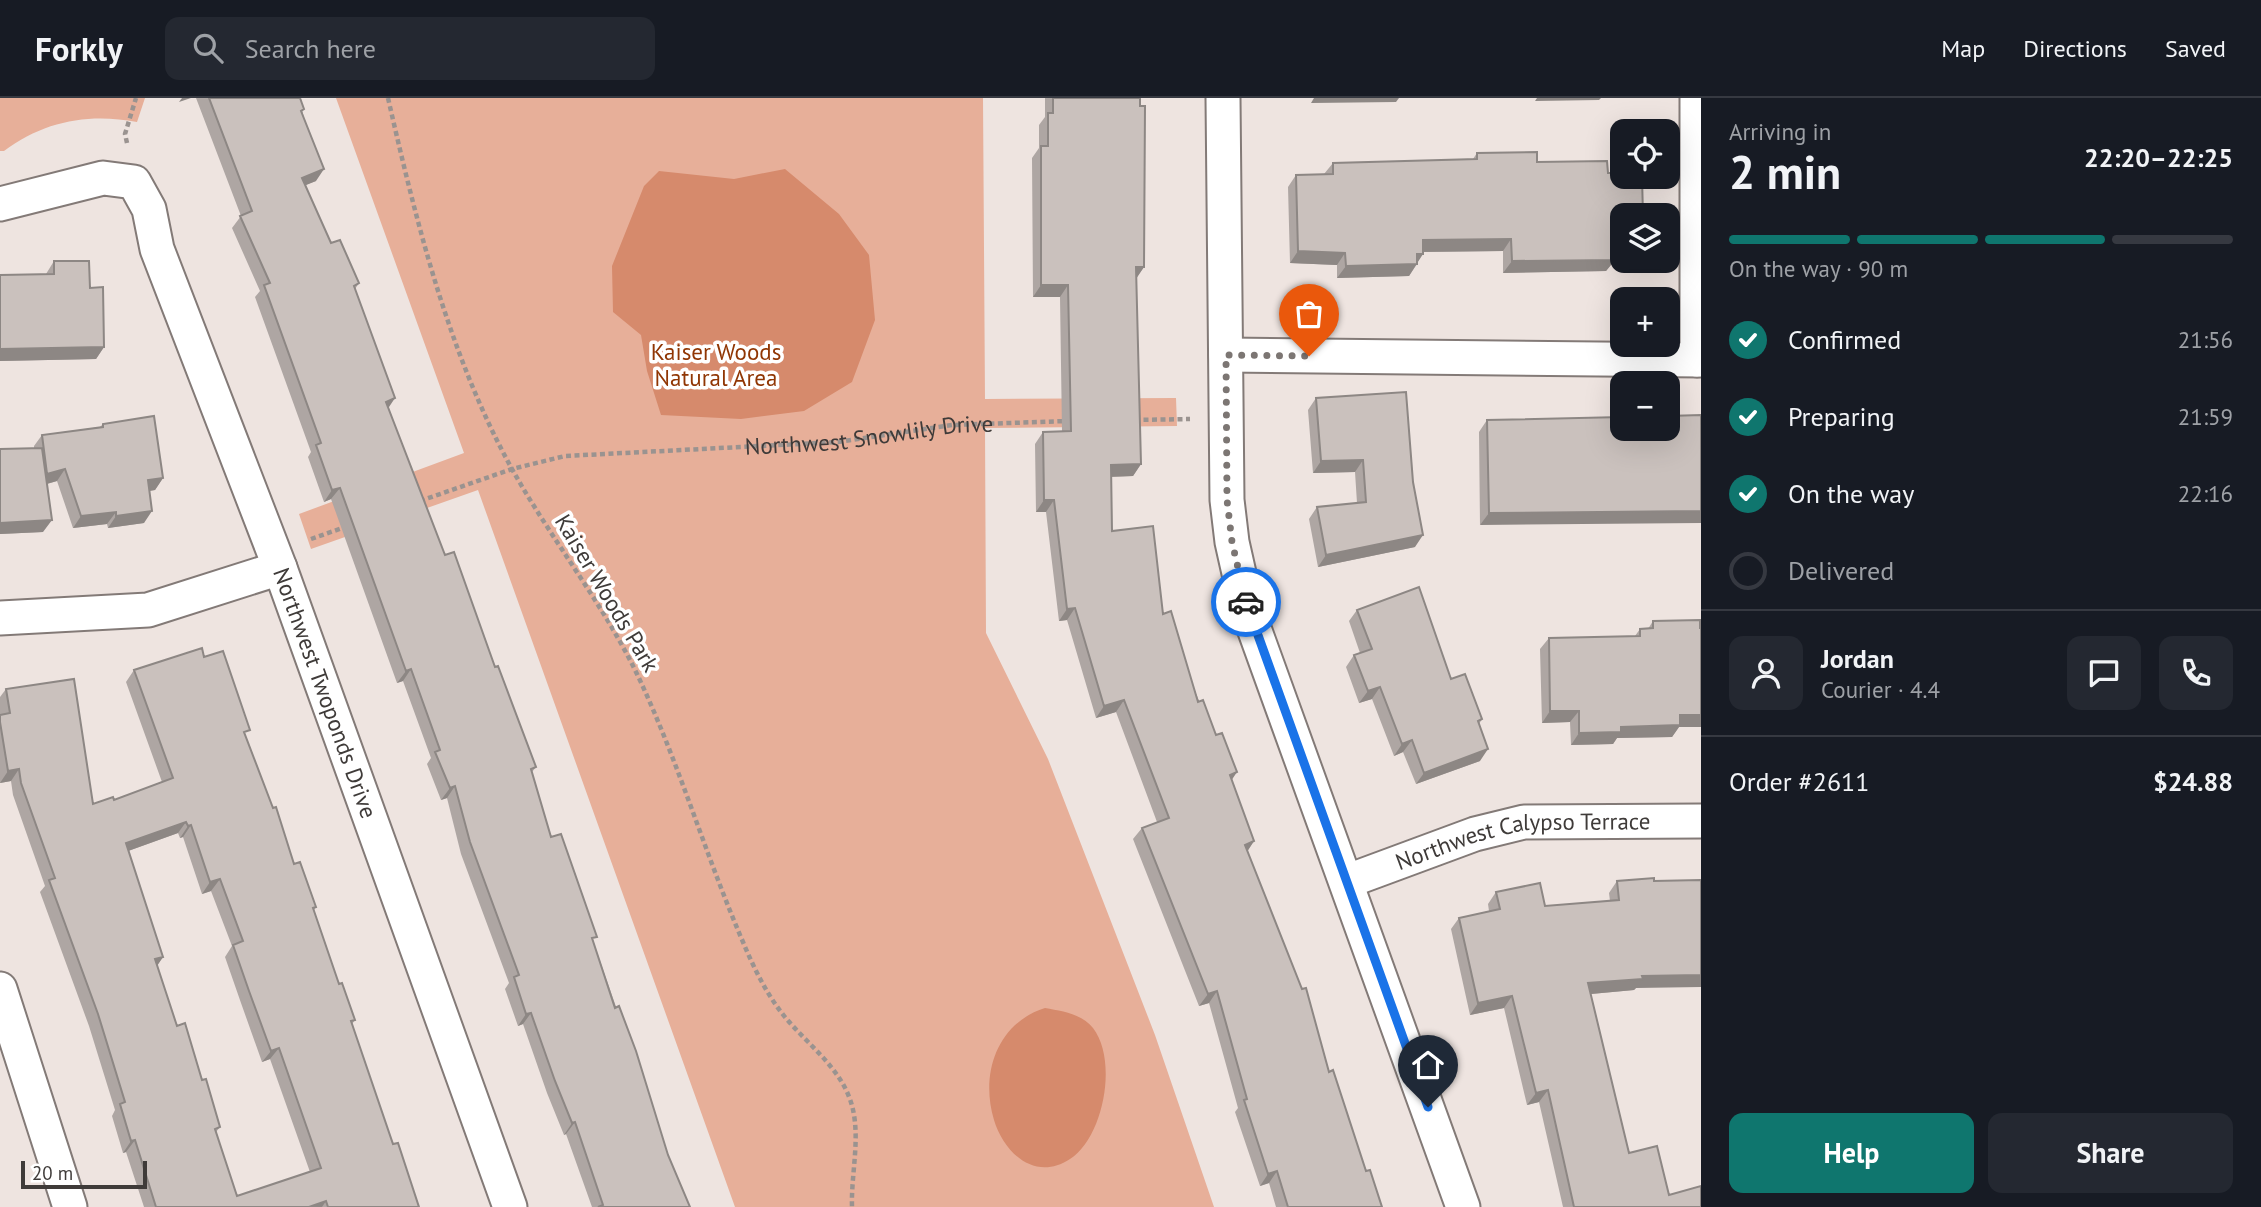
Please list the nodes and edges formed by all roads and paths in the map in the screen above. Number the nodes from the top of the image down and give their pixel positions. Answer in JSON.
{"nodes":[{"id":1,"x":388,"y":98,"type":"edge"},
{"id":2,"x":1223,"y":98,"type":"edge"},
{"id":3,"x":1697,"y":98,"type":"edge"},
{"id":4,"x":0,"y":204,"type":"edge"},
{"id":5,"x":1226,"y":355,"type":"junction"},
{"id":6,"x":1699,"y":360,"type":"edge"},
{"id":7,"x":1226,"y":417,"type":"junction"},
{"id":8,"x":1132,"y":420,"type":"edge"},
{"id":9,"x":1080,"y":421,"type":"edge"},
{"id":10,"x":512,"y":469,"type":"junction"},
{"id":11,"x":408,"y":506,"type":"edge"},
{"id":12,"x":356,"y":524,"type":"edge"},
{"id":13,"x":280,"y":568,"type":"junction"},
{"id":14,"x":0,"y":618,"type":"edge"},
{"id":15,"x":1701,"y":821,"type":"edge"},
{"id":16,"x":1348,"y":881,"type":"junction"},
{"id":17,"x":0,"y":989,"type":"edge"},
{"id":18,"x":69,"y":1207,"type":"edge"},
{"id":19,"x":510,"y":1207,"type":"edge"},
{"id":20,"x":852,"y":1207,"type":"edge"},
{"id":21,"x":1463,"y":1207,"type":"edge"}],
"edges":[{"from":1,"to":10,"type":"path","name":"Kaiser Woods Park"},
{"from":2,"to":5,"type":"street"},
{"from":3,"to":6,"type":"street"},
{"from":4,"to":13,"type":"street","name":"Northwest Twoponds Drive"},
{"from":5,"to":6,"type":"street"},
{"from":5,"to":7,"type":"street"},
{"from":7,"to":8,"type":"path"},
{"from":7,"to":16,"type":"street"},
{"from":9,"to":10,"type":"path","name":"Northwest Snowlily Drive"},
{"from":10,"to":11,"type":"path","name":"Northwest Snowlily Drive"},
{"from":10,"to":20,"type":"path","name":"Kaiser Woods Park"},
{"from":12,"to":13,"type":"path"},
{"from":13,"to":14,"type":"street"},
{"from":13,"to":19,"type":"street","name":"Northwest Twoponds Drive"},
{"from":15,"to":16,"type":"street","name":"Northwest Calypso Terrace"},
{"from":16,"to":21,"type":"street"},
{"from":17,"to":18,"type":"street"}]}
